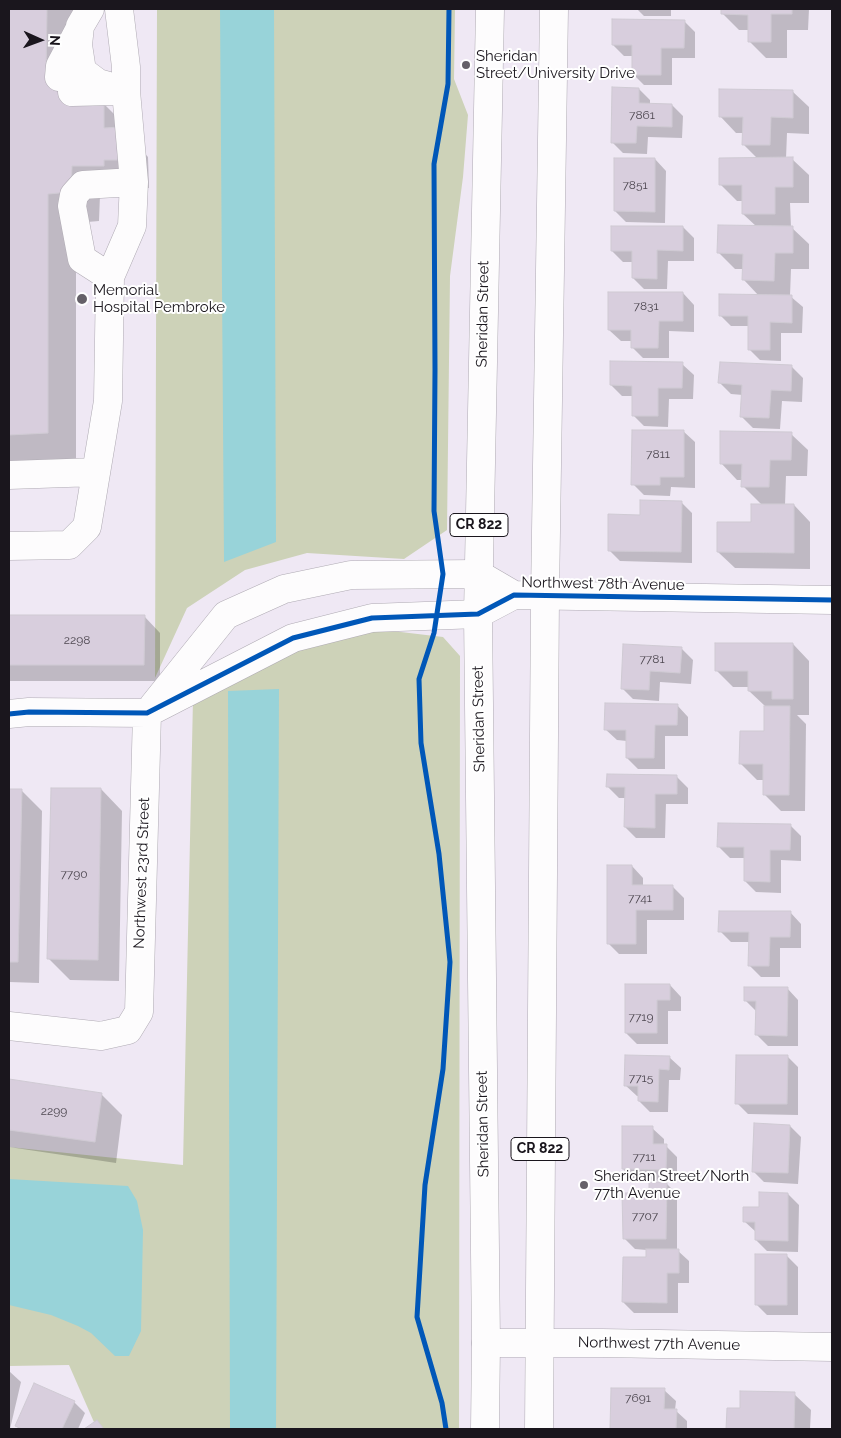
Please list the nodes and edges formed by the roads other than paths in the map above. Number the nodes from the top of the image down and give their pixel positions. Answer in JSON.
{"nodes":[{"id":1,"x":119,"y":9,"type":"edge"},
{"id":2,"x":490,"y":9,"type":"edge"},
{"id":3,"x":554,"y":9,"type":"edge"},
{"id":4,"x":85,"y":18,"type":"edge"},
{"id":5,"x":126,"y":91,"type":"junction"},
{"id":6,"x":134,"y":182,"type":"junction"},
{"id":7,"x":110,"y":277,"type":"junction"},
{"id":8,"x":96,"y":472,"type":"junction"},
{"id":9,"x":9,"y":475,"type":"edge"},
{"id":10,"x":9,"y":546,"type":"edge"},
{"id":11,"x":478,"y":574,"type":"junction"},
{"id":12,"x":514,"y":595,"type":"junction"},
{"id":13,"x":545,"y":596,"type":"junction"},
{"id":14,"x":832,"y":600,"type":"edge"},
{"id":15,"x":478,"y":614,"type":"junction"},
{"id":16,"x":147,"y":713,"type":"junction"},
{"id":17,"x":9,"y":714,"type":"edge"},
{"id":18,"x":9,"y":1026,"type":"edge"},
{"id":19,"x":486,"y":1343,"type":"junction"},
{"id":20,"x":538,"y":1343,"type":"junction"},
{"id":21,"x":832,"y":1347,"type":"edge"},
{"id":22,"x":485,"y":1429,"type":"edge"},
{"id":23,"x":539,"y":1429,"type":"edge"}],
"edges":[{"from":1,"to":5,"type":"main road"},
{"from":2,"to":11,"type":"main road","name":"Sheridan Street","number":"CR 822"},
{"from":3,"to":13,"type":"main road","number":"CR 822"},
{"from":4,"to":5,"type":"main road"},
{"from":4,"to":5,"type":"main road"},
{"from":5,"to":6,"type":"main road"},
{"from":6,"to":7,"type":"main road"},
{"from":6,"to":7,"type":"main road"},
{"from":7,"to":8,"type":"main road"},
{"from":8,"to":9,"type":"main road"},
{"from":8,"to":10,"type":"main road"},
{"from":11,"to":12,"type":"main road","name":"Northwest 78th Avenue"},
{"from":11,"to":15,"type":"main road","name":"Sheridan Street","number":"CR 822"},
{"from":11,"to":16,"type":"main road"},
{"from":12,"to":13,"type":"main road","name":"Northwest 78th Avenue"},
{"from":12,"to":15,"type":"main road","name":"Northwest 78th Avenue"},
{"from":13,"to":14,"type":"main road","name":"Northwest 78th Avenue"},
{"from":13,"to":20,"type":"main road","number":"CR 822"},
{"from":15,"to":16,"type":"main road","name":"Northwest 78th Avenue"},
{"from":15,"to":19,"type":"main road","name":"Sheridan Street","number":"CR 822"},
{"from":16,"to":17,"type":"main road","name":"Northwest 78th Avenue"},
{"from":16,"to":18,"type":"main road","name":"Northwest 23rd Street"},
{"from":19,"to":20,"type":"main road","name":"Northwest 77th Avenue"},
{"from":19,"to":22,"type":"main road","name":"Sheridan Street","number":"CR 822"},
{"from":20,"to":21,"type":"main road","name":"Northwest 77th Avenue"},
{"from":20,"to":23,"type":"main road","number":"CR 822"}]}
